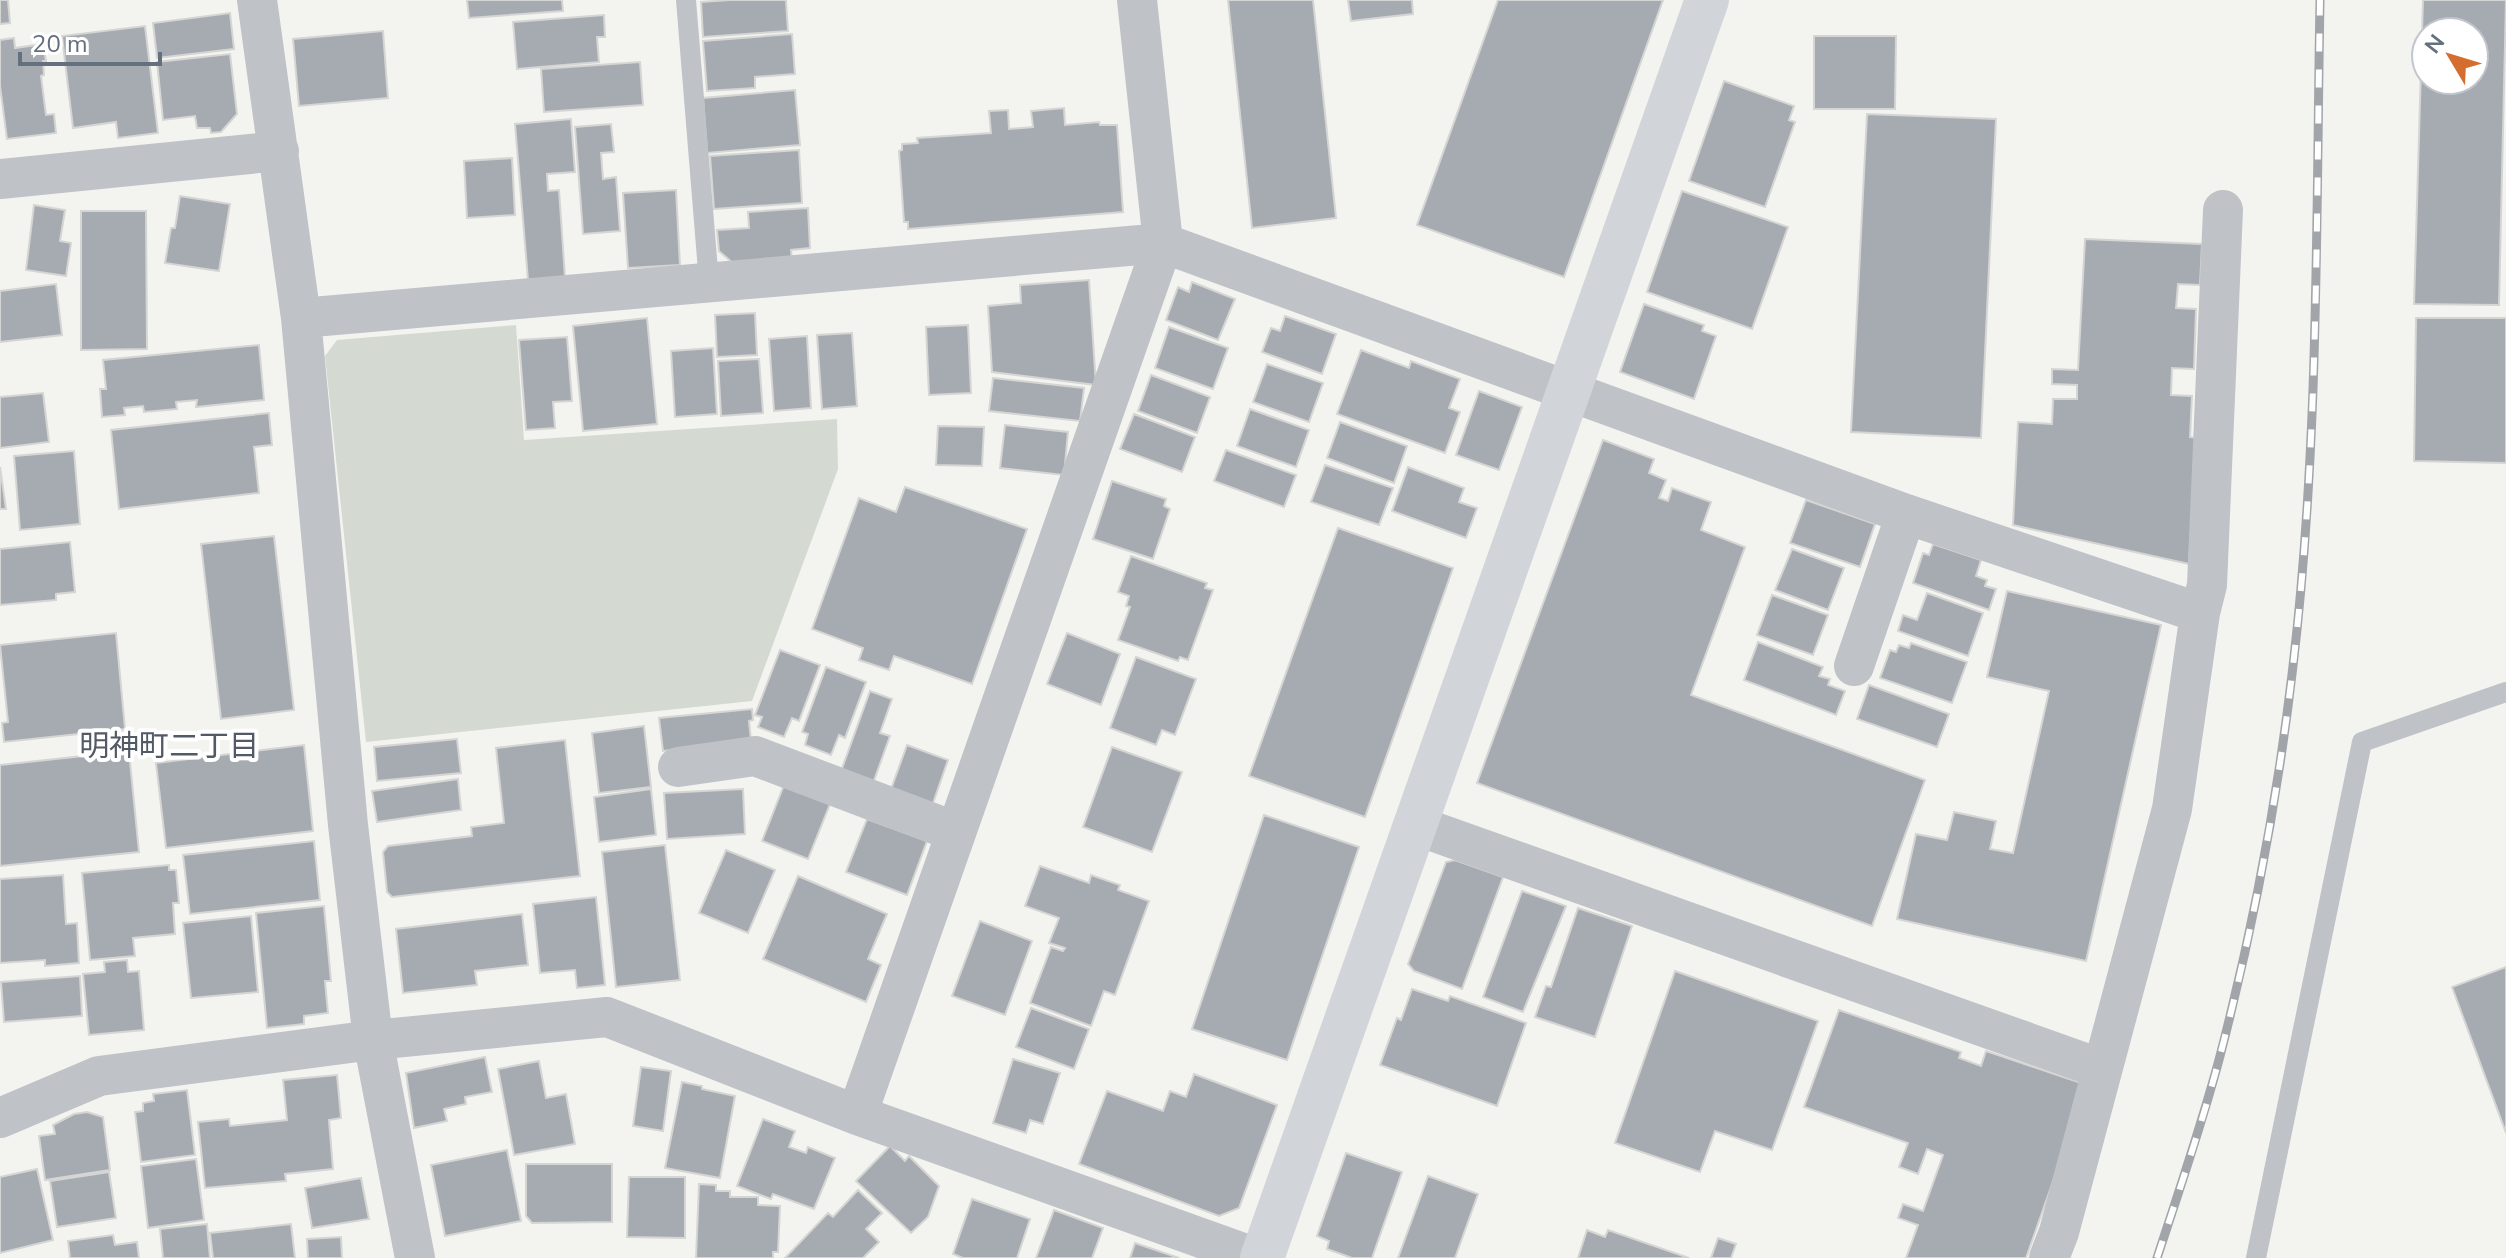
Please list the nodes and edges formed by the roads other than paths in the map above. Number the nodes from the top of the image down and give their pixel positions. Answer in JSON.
{"nodes":[{"id":1,"x":257,"y":0,"type":"edge"},
{"id":2,"x":686,"y":0,"type":"edge"},
{"id":3,"x":1137,"y":0,"type":"edge"},
{"id":4,"x":1707,"y":0,"type":"edge"},
{"id":5,"x":279,"y":151,"type":"junction"},
{"id":6,"x":0,"y":179,"type":"edge"},
{"id":7,"x":2223,"y":210,"type":"dead end"},
{"id":8,"x":1163,"y":243,"type":"junction"},
{"id":9,"x":709,"y":283,"type":"junction"},
{"id":10,"x":301,"y":318,"type":"junction"},
{"id":11,"x":1568,"y":391,"type":"junction"},
{"id":12,"x":1906,"y":514,"type":"junction"},
{"id":13,"x":2200,"y":613,"type":"junction"},
{"id":14,"x":1854,"y":666,"type":"dead end"},
{"id":15,"x":2506,"y":692,"type":"edge"},
{"id":16,"x":678,"y":767,"type":"dead end"},
{"id":17,"x":1415,"y":825,"type":"junction"},
{"id":18,"x":956,"y":832,"type":"junction"},
{"id":19,"x":373,"y":1040,"type":"junction"},
{"id":20,"x":2102,"y":1069,"type":"junction"},
{"id":21,"x":857,"y":1115,"type":"junction"},
{"id":22,"x":0,"y":1118,"type":"edge"},
{"id":23,"x":415,"y":1258,"type":"edge"},
{"id":24,"x":1259,"y":1258,"type":"edge"},
{"id":25,"x":2049,"y":1258,"type":"edge"},
{"id":26,"x":2256,"y":1258,"type":"edge"}],
"edges":[{"from":1,"to":5,"type":"street"},
{"from":2,"to":9,"type":"lane"},
{"from":3,"to":8,"type":"street"},
{"from":4,"to":11,"type":"street"},
{"from":5,"to":6,"type":"street"},
{"from":5,"to":10,"type":"street"},
{"from":7,"to":13,"type":"street"},
{"from":8,"to":9,"type":"street"},
{"from":8,"to":11,"type":"street"},
{"from":8,"to":18,"type":"street"},
{"from":9,"to":10,"type":"street"},
{"from":10,"to":19,"type":"street"},
{"from":11,"to":12,"type":"street"},
{"from":11,"to":17,"type":"street"},
{"from":12,"to":13,"type":"street"},
{"from":12,"to":14,"type":"street"},
{"from":13,"to":20,"type":"street"},
{"from":15,"to":26,"type":"lane"},
{"from":16,"to":18,"type":"street"},
{"from":17,"to":20,"type":"street"},
{"from":17,"to":24,"type":"street"},
{"from":18,"to":21,"type":"street"},
{"from":19,"to":21,"type":"street"},
{"from":19,"to":22,"type":"street"},
{"from":19,"to":23,"type":"street"},
{"from":20,"to":25,"type":"street"},
{"from":21,"to":24,"type":"street"}]}
